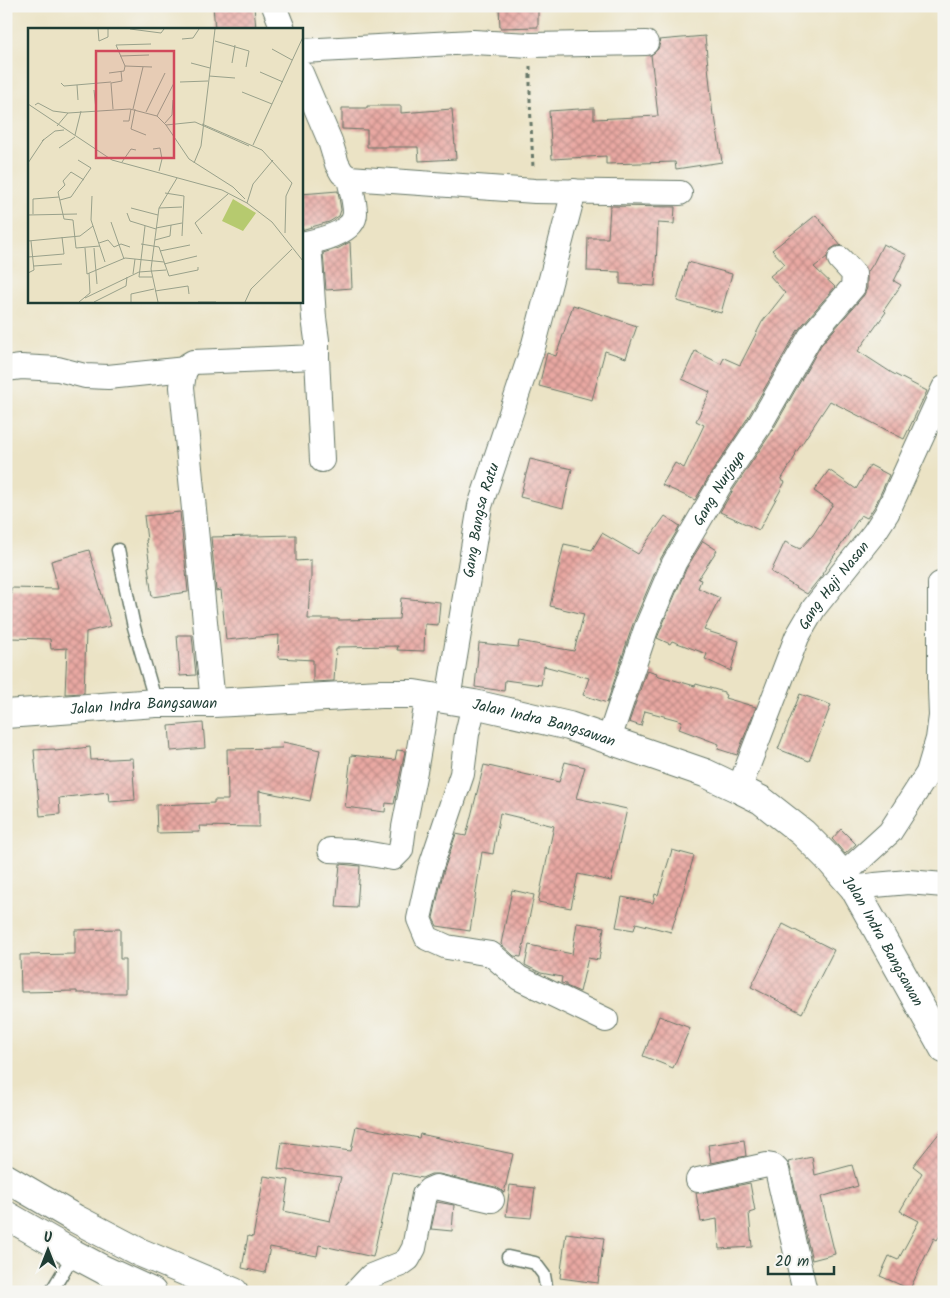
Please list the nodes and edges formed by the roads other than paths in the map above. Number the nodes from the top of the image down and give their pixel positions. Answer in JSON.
{"nodes":[{"id":1,"x":274,"y":6,"type":"edge"},
{"id":2,"x":283,"y":28,"type":"edge"},
{"id":3,"x":646,"y":43,"type":"dead end"},
{"id":4,"x":302,"y":51,"type":"edge"},
{"id":5,"x":302,"y":75,"type":"edge"},
{"id":6,"x":349,"y":178,"type":"junction"},
{"id":7,"x":574,"y":192,"type":"junction"},
{"id":8,"x":680,"y":193,"type":"dead end"},
{"id":9,"x":305,"y":243,"type":"edge"},
{"id":10,"x":840,"y":259,"type":"dead end"},
{"id":11,"x":317,"y":357,"type":"junction"},
{"id":12,"x":6,"y":369,"type":"edge"},
{"id":13,"x":184,"y":378,"type":"junction"},
{"id":14,"x":944,"y":388,"type":"edge"},
{"id":15,"x":322,"y":460,"type":"dead end"},
{"id":16,"x":118,"y":550,"type":"dead end"},
{"id":17,"x":940,"y":584,"type":"dead end"},
{"id":18,"x":450,"y":700,"type":"junction"},
{"id":19,"x":212,"y":703,"type":"junction"},
{"id":20,"x":156,"y":704,"type":"junction"},
{"id":21,"x":6,"y":714,"type":"edge"},
{"id":22,"x":609,"y":739,"type":"junction"},
{"id":23,"x":739,"y":789,"type":"junction"},
{"id":24,"x":330,"y":850,"type":"dead end"},
{"id":25,"x":849,"y":882,"type":"junction"},
{"id":26,"x":944,"y":885,"type":"edge"},
{"id":27,"x":606,"y":1020,"type":"dead end"},
{"id":28,"x":944,"y":1049,"type":"edge"},
{"id":29,"x":6,"y":1178,"type":"edge"},
{"id":30,"x":698,"y":1180,"type":"dead end"},
{"id":31,"x":492,"y":1200,"type":"dead end"},
{"id":32,"x":6,"y":1215,"type":"edge"},
{"id":33,"x":74,"y":1254,"type":"junction"},
{"id":34,"x":508,"y":1257,"type":"dead end"},
{"id":35,"x":51,"y":1292,"type":"edge"},
{"id":36,"x":152,"y":1292,"type":"edge"},
{"id":37,"x":234,"y":1292,"type":"edge"},
{"id":38,"x":356,"y":1292,"type":"edge"},
{"id":39,"x":547,"y":1292,"type":"edge"},
{"id":40,"x":805,"y":1292,"type":"edge"}],
"edges":[{"from":1,"to":2,"type":"street"},
{"from":3,"to":4,"type":"street"},
{"from":5,"to":6,"type":"street"},
{"from":6,"to":7,"type":"street"},
{"from":6,"to":9,"type":"street"},
{"from":7,"to":8,"type":"street"},
{"from":7,"to":18,"type":"street","name":"Gang Bangsa Ratu"},
{"from":9,"to":11,"type":"street"},
{"from":10,"to":22,"type":"street","name":"Gang Nurjaya"},
{"from":11,"to":13,"type":"street"},
{"from":11,"to":15,"type":"street"},
{"from":12,"to":13,"type":"street"},
{"from":13,"to":19,"type":"street"},
{"from":14,"to":23,"type":"street","name":"Gang Haji Nasan"},
{"from":16,"to":20,"type":"lane"},
{"from":17,"to":25,"type":"street"},
{"from":18,"to":19,"type":"main road","name":"Jalan Indra Bangsawan"},
{"from":18,"to":22,"type":"main road","name":"Jalan Indra Bangsawan"},
{"from":18,"to":24,"type":"street"},
{"from":18,"to":27,"type":"street"},
{"from":19,"to":20,"type":"main road","name":"Jalan Indra Bangsawan"},
{"from":20,"to":21,"type":"main road","name":"Jalan Indra Bangsawan"},
{"from":22,"to":23,"type":"main road","name":"Jalan Indra Bangsawan"},
{"from":23,"to":25,"type":"main road","name":"Jalan Indra Bangsawan"},
{"from":25,"to":26,"type":"street"},
{"from":25,"to":28,"type":"main road","name":"Jalan Indra Bangsawan"},
{"from":29,"to":37,"type":"main road"},
{"from":30,"to":40,"type":"street"},
{"from":31,"to":38,"type":"street"},
{"from":32,"to":33,"type":"main road"},
{"from":33,"to":35,"type":"lane"},
{"from":33,"to":36,"type":"main road"},
{"from":34,"to":39,"type":"lane"}]}
